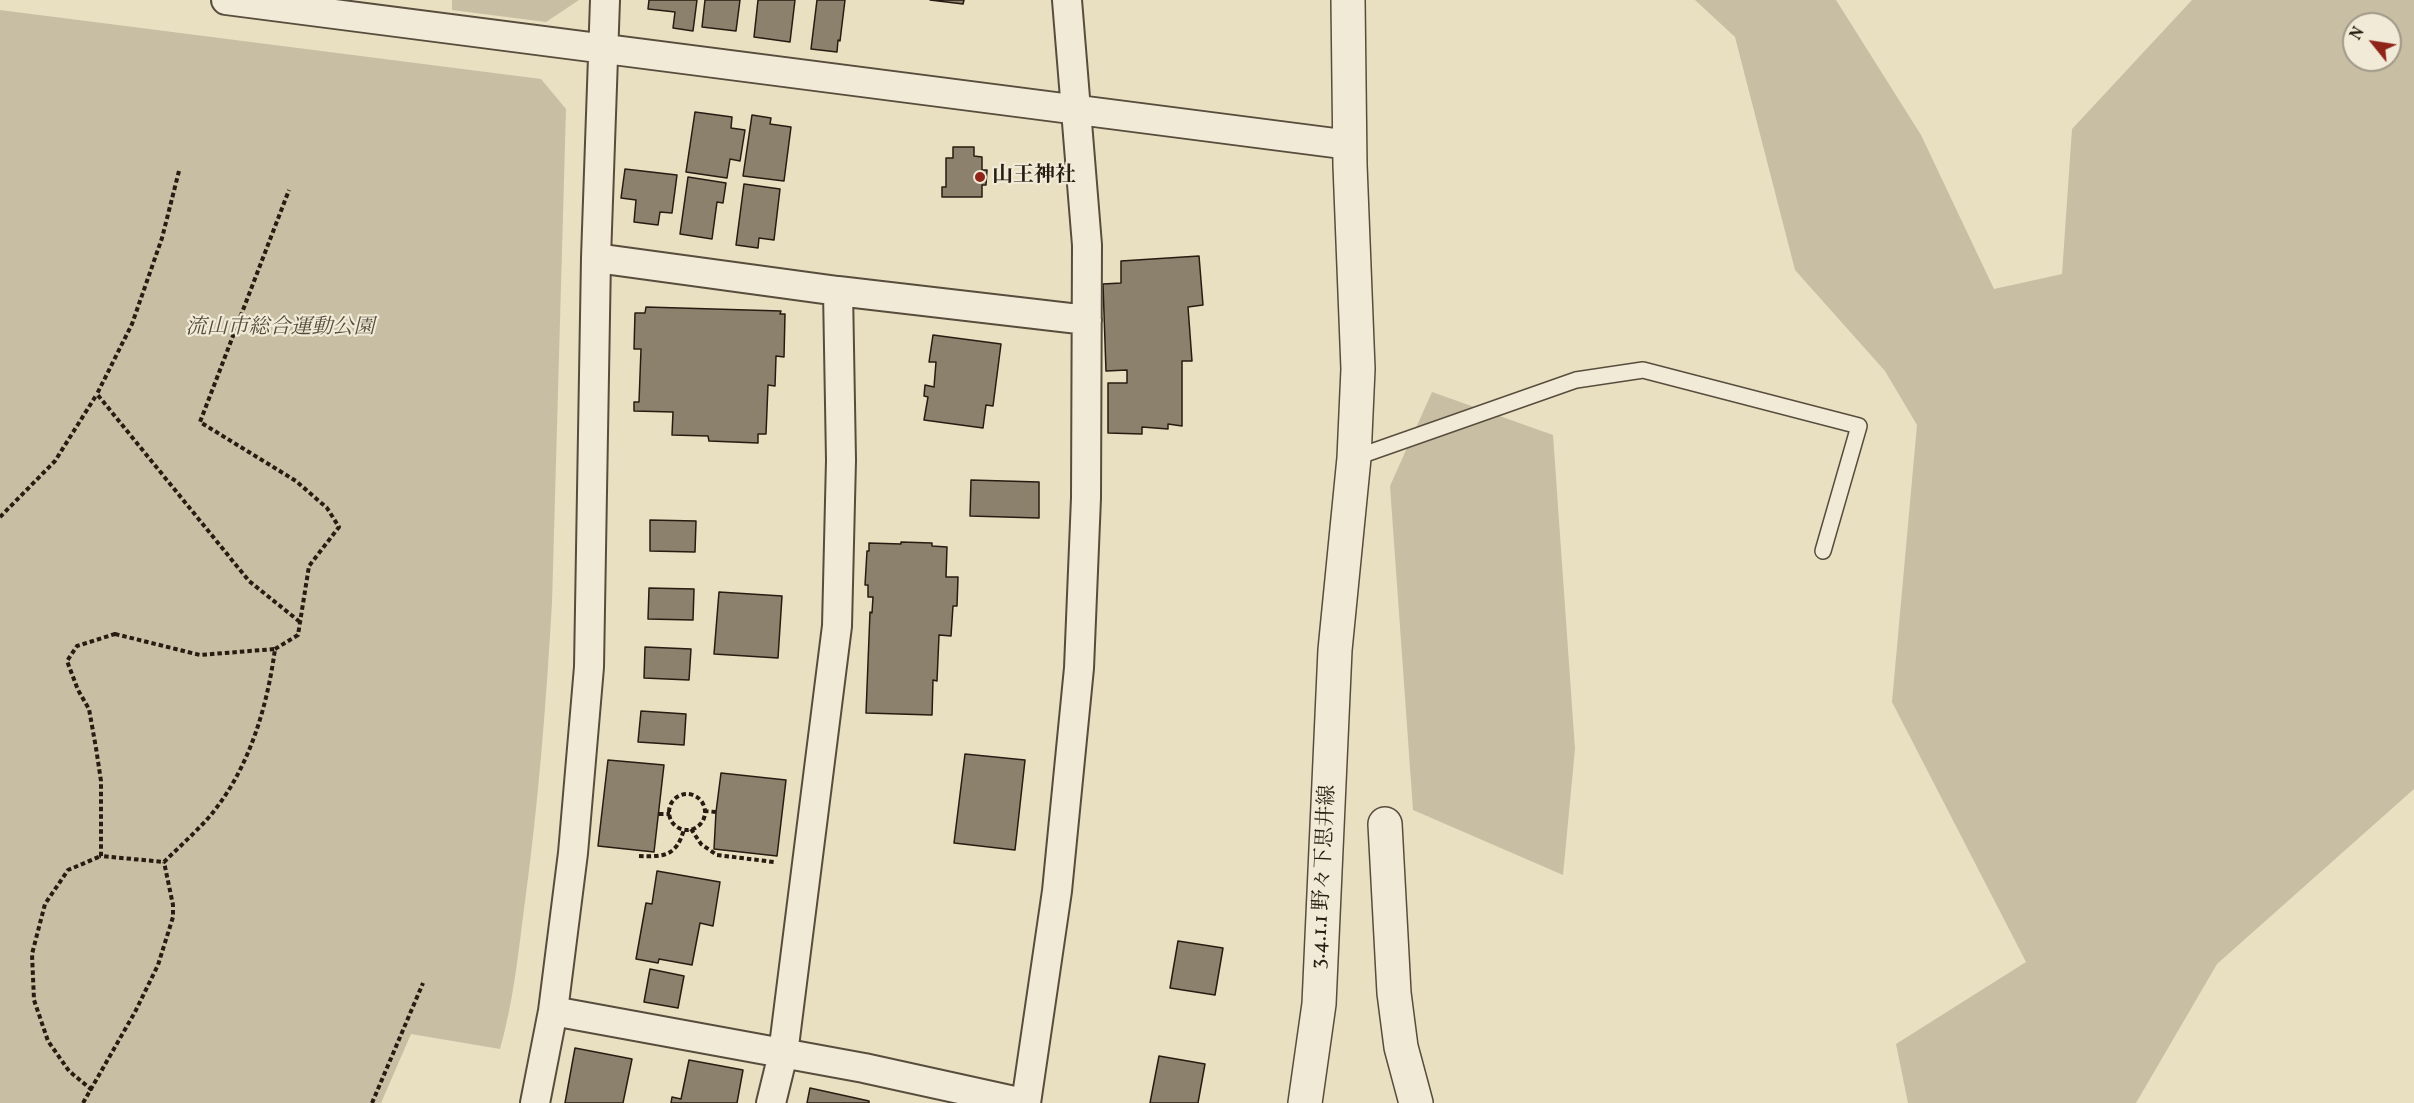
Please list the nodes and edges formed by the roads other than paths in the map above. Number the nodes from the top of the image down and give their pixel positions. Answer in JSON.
{"nodes":[{"id":1,"x":226,"y":0,"type":"edge"},
{"id":2,"x":605,"y":0,"type":"edge"},
{"id":3,"x":1067,"y":0,"type":"edge"},
{"id":4,"x":1348,"y":0,"type":"edge"},
{"id":5,"x":602,"y":47,"type":"junction"},
{"id":6,"x":1076,"y":108,"type":"junction"},
{"id":7,"x":1350,"y":145,"type":"junction"},
{"id":8,"x":596,"y":258,"type":"junction"},
{"id":9,"x":838,"y":291,"type":"junction"},
{"id":10,"x":1087,"y":320,"type":"junction"},
{"id":11,"x":1354,"y":458,"type":"junction"},
{"id":12,"x":1823,"y":551,"type":"dead end"},
{"id":13,"x":1384,"y":824,"type":"dead end"},
{"id":14,"x":553,"y":1011,"type":"junction"},
{"id":15,"x":783,"y":1054,"type":"junction"},
{"id":16,"x":535,"y":1103,"type":"edge"},
{"id":17,"x":771,"y":1103,"type":"edge"},
{"id":18,"x":1024,"y":1103,"type":"edge"},
{"id":19,"x":1305,"y":1103,"type":"edge"},
{"id":20,"x":1416,"y":1103,"type":"edge"}],
"edges":[{"from":1,"to":5,"type":"street"},
{"from":2,"to":5,"type":"street"},
{"from":3,"to":6,"type":"street"},
{"from":4,"to":7,"type":"street","name":"3.4.1.1 野々下思井線"},
{"from":5,"to":6,"type":"street"},
{"from":5,"to":8,"type":"street"},
{"from":6,"to":7,"type":"street"},
{"from":6,"to":10,"type":"street"},
{"from":7,"to":11,"type":"street","name":"3.4.1.1 野々下思井線"},
{"from":8,"to":9,"type":"street"},
{"from":8,"to":14,"type":"street"},
{"from":9,"to":10,"type":"street"},
{"from":9,"to":15,"type":"street"},
{"from":10,"to":18,"type":"street"},
{"from":11,"to":12,"type":"lane"},
{"from":11,"to":19,"type":"street","name":"3.4.1.1 野々下思井線"},
{"from":13,"to":20,"type":"street"},
{"from":14,"to":15,"type":"street"},
{"from":14,"to":16,"type":"street"},
{"from":15,"to":17,"type":"street"},
{"from":15,"to":18,"type":"street"}]}
